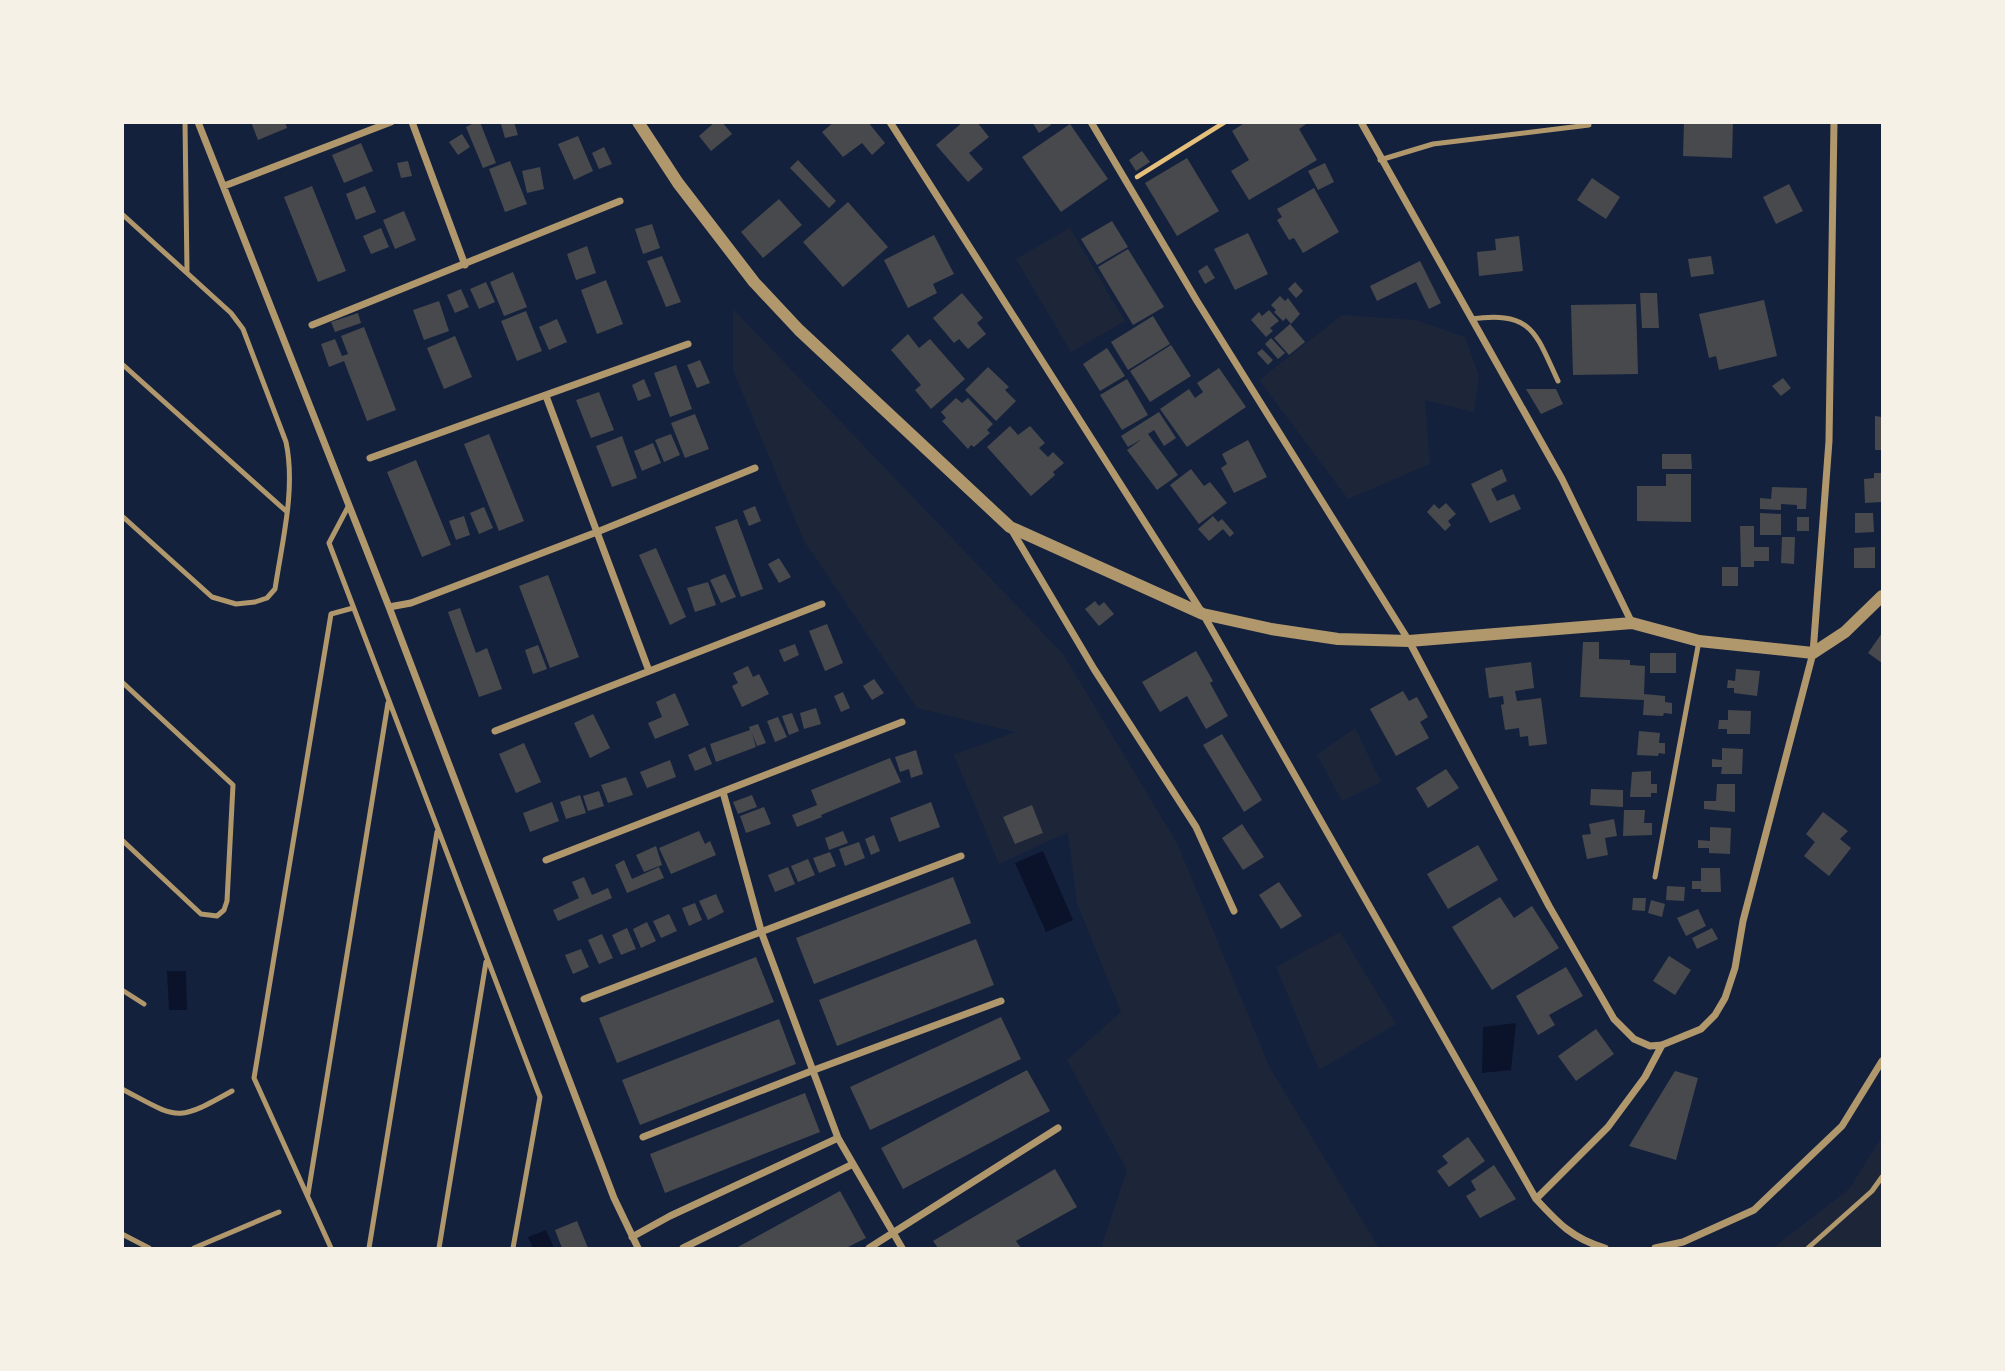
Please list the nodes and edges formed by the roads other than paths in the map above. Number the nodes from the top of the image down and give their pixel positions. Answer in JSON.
{"nodes":[{"id":1,"x":186,"y":122,"type":"edge"},
{"id":2,"x":198,"y":122,"type":"edge"},
{"id":3,"x":391,"y":122,"type":"edge"},
{"id":4,"x":412,"y":122,"type":"edge"},
{"id":5,"x":638,"y":122,"type":"edge"},
{"id":6,"x":890,"y":122,"type":"edge"},
{"id":7,"x":1091,"y":122,"type":"edge"},
{"id":8,"x":1361,"y":122,"type":"edge"},
{"id":9,"x":1834,"y":122,"type":"edge"},
{"id":10,"x":1589,"y":125,"type":"dead end"},
{"id":11,"x":1380,"y":160,"type":"junction"},
{"id":12,"x":224,"y":186,"type":"junction"},
{"id":13,"x":620,"y":201,"type":"dead end"},
{"id":14,"x":122,"y":214,"type":"edge"},
{"id":15,"x":465,"y":265,"type":"junction"},
{"id":16,"x":187,"y":271,"type":"junction"},
{"id":17,"x":1471,"y":319,"type":"junction"},
{"id":18,"x":312,"y":326,"type":"dead end"},
{"id":19,"x":688,"y":344,"type":"dead end"},
{"id":20,"x":122,"y":364,"type":"edge"},
{"id":21,"x":1558,"y":381,"type":"dead end"},
{"id":22,"x":546,"y":396,"type":"junction"},
{"id":23,"x":370,"y":458,"type":"dead end"},
{"id":24,"x":755,"y":468,"type":"dead end"},
{"id":25,"x":349,"y":505,"type":"junction"},
{"id":26,"x":286,"y":510,"type":"junction"},
{"id":27,"x":122,"y":516,"type":"edge"},
{"id":28,"x":1010,"y":527,"type":"junction"},
{"id":29,"x":597,"y":532,"type":"junction"},
{"id":30,"x":1882,"y":596,"type":"edge"},
{"id":31,"x":822,"y":604,"type":"dead end"},
{"id":32,"x":389,"y":607,"type":"junction"},
{"id":33,"x":353,"y":608,"type":"junction"},
{"id":34,"x":1203,"y":614,"type":"junction"},
{"id":35,"x":1632,"y":623,"type":"junction"},
{"id":36,"x":1409,"y":641,"type":"junction"},
{"id":37,"x":1699,"y":641,"type":"junction"},
{"id":38,"x":1813,"y":653,"type":"junction"},
{"id":39,"x":649,"y":671,"type":"junction"},
{"id":40,"x":122,"y":682,"type":"edge"},
{"id":41,"x":388,"y":700,"type":"junction"},
{"id":42,"x":902,"y":722,"type":"dead end"},
{"id":43,"x":495,"y":731,"type":"dead end"},
{"id":44,"x":723,"y":792,"type":"junction"},
{"id":45,"x":438,"y":829,"type":"junction"},
{"id":46,"x":122,"y":840,"type":"edge"},
{"id":47,"x":961,"y":856,"type":"dead end"},
{"id":48,"x":546,"y":860,"type":"dead end"},
{"id":49,"x":1655,"y":877,"type":"dead end"},
{"id":50,"x":1234,"y":911,"type":"dead end"},
{"id":51,"x":762,"y":933,"type":"junction"},
{"id":52,"x":487,"y":959,"type":"junction"},
{"id":53,"x":122,"y":990,"type":"edge"},
{"id":54,"x":584,"y":999,"type":"dead end"},
{"id":55,"x":1001,"y":1001,"type":"dead end"},
{"id":56,"x":144,"y":1004,"type":"dead end"},
{"id":57,"x":1662,"y":1045,"type":"junction"},
{"id":58,"x":1882,"y":1061,"type":"edge"},
{"id":59,"x":814,"y":1070,"type":"junction"},
{"id":60,"x":122,"y":1088,"type":"edge"},
{"id":61,"x":232,"y":1091,"type":"dead end"},
{"id":62,"x":1058,"y":1128,"type":"dead end"},
{"id":63,"x":643,"y":1137,"type":"dead end"},
{"id":64,"x":838,"y":1138,"type":"junction"},
{"id":65,"x":853,"y":1164,"type":"junction"},
{"id":66,"x":1882,"y":1178,"type":"edge"},
{"id":67,"x":307,"y":1196,"type":"junction"},
{"id":68,"x":1536,"y":1199,"type":"junction"},
{"id":69,"x":279,"y":1212,"type":"dead end"},
{"id":70,"x":122,"y":1234,"type":"edge"},
{"id":71,"x":892,"y":1234,"type":"junction"},
{"id":72,"x":632,"y":1237,"type":"junction"},
{"id":73,"x":149,"y":1248,"type":"edge"},
{"id":74,"x":194,"y":1248,"type":"edge"},
{"id":75,"x":331,"y":1248,"type":"edge"},
{"id":76,"x":369,"y":1248,"type":"edge"},
{"id":77,"x":439,"y":1248,"type":"edge"},
{"id":78,"x":513,"y":1248,"type":"edge"},
{"id":79,"x":638,"y":1248,"type":"edge"},
{"id":80,"x":683,"y":1248,"type":"edge"},
{"id":81,"x":869,"y":1248,"type":"edge"},
{"id":82,"x":902,"y":1248,"type":"edge"},
{"id":83,"x":1605,"y":1248,"type":"edge"},
{"id":84,"x":1655,"y":1248,"type":"edge"},
{"id":85,"x":1808,"y":1248,"type":"edge"}],
"edges":[{"from":1,"to":16,"type":"lane"},
{"from":2,"to":12,"type":"street"},
{"from":3,"to":12,"type":"street"},
{"from":4,"to":15,"type":"street"},
{"from":5,"to":28,"type":"street"},
{"from":6,"to":34,"type":"street"},
{"from":7,"to":36,"type":"street"},
{"from":8,"to":11,"type":"street"},
{"from":9,"to":38,"type":"street"},
{"from":10,"to":11,"type":"lane"},
{"from":11,"to":17,"type":"street"},
{"from":12,"to":25,"type":"street"},
{"from":13,"to":15,"type":"street"},
{"from":14,"to":16,"type":"lane"},
{"from":15,"to":18,"type":"street"},
{"from":16,"to":26,"type":"lane"},
{"from":17,"to":21,"type":"lane"},
{"from":17,"to":35,"type":"street"},
{"from":19,"to":22,"type":"street"},
{"from":20,"to":26,"type":"lane"},
{"from":22,"to":23,"type":"street"},
{"from":22,"to":29,"type":"street"},
{"from":24,"to":29,"type":"street"},
{"from":25,"to":32,"type":"street"},
{"from":25,"to":33,"type":"lane"},
{"from":26,"to":27,"type":"lane"},
{"from":28,"to":34,"type":"street"},
{"from":28,"to":50,"type":"street"},
{"from":29,"to":32,"type":"street"},
{"from":29,"to":39,"type":"street"},
{"from":30,"to":38,"type":"street"},
{"from":31,"to":39,"type":"street"},
{"from":32,"to":72,"type":"street"},
{"from":33,"to":41,"type":"lane"},
{"from":33,"to":67,"type":"lane"},
{"from":34,"to":36,"type":"street"},
{"from":34,"to":68,"type":"street"},
{"from":35,"to":36,"type":"street"},
{"from":35,"to":37,"type":"street"},
{"from":36,"to":57,"type":"street"},
{"from":37,"to":38,"type":"street"},
{"from":37,"to":49,"type":"lane"},
{"from":38,"to":57,"type":"street"},
{"from":39,"to":43,"type":"street"},
{"from":40,"to":46,"type":"lane"},
{"from":41,"to":45,"type":"lane"},
{"from":41,"to":67,"type":"lane"},
{"from":42,"to":44,"type":"street"},
{"from":44,"to":48,"type":"street"},
{"from":44,"to":51,"type":"street"},
{"from":45,"to":52,"type":"lane"},
{"from":45,"to":76,"type":"lane"},
{"from":47,"to":51,"type":"street"},
{"from":51,"to":54,"type":"street"},
{"from":51,"to":59,"type":"street"},
{"from":52,"to":77,"type":"lane"},
{"from":52,"to":78,"type":"lane"},
{"from":53,"to":56,"type":"lane"},
{"from":55,"to":59,"type":"street"},
{"from":57,"to":68,"type":"street"},
{"from":58,"to":84,"type":"street"},
{"from":59,"to":63,"type":"street"},
{"from":59,"to":64,"type":"street"},
{"from":60,"to":61,"type":"lane"},
{"from":62,"to":71,"type":"street"},
{"from":64,"to":65,"type":"street"},
{"from":64,"to":72,"type":"street"},
{"from":65,"to":71,"type":"street"},
{"from":65,"to":80,"type":"street"},
{"from":66,"to":85,"type":"lane"},
{"from":67,"to":75,"type":"lane"},
{"from":68,"to":83,"type":"street"},
{"from":69,"to":74,"type":"lane"},
{"from":70,"to":73,"type":"lane"},
{"from":71,"to":81,"type":"street"},
{"from":71,"to":82,"type":"street"},
{"from":72,"to":79,"type":"street"}]}
